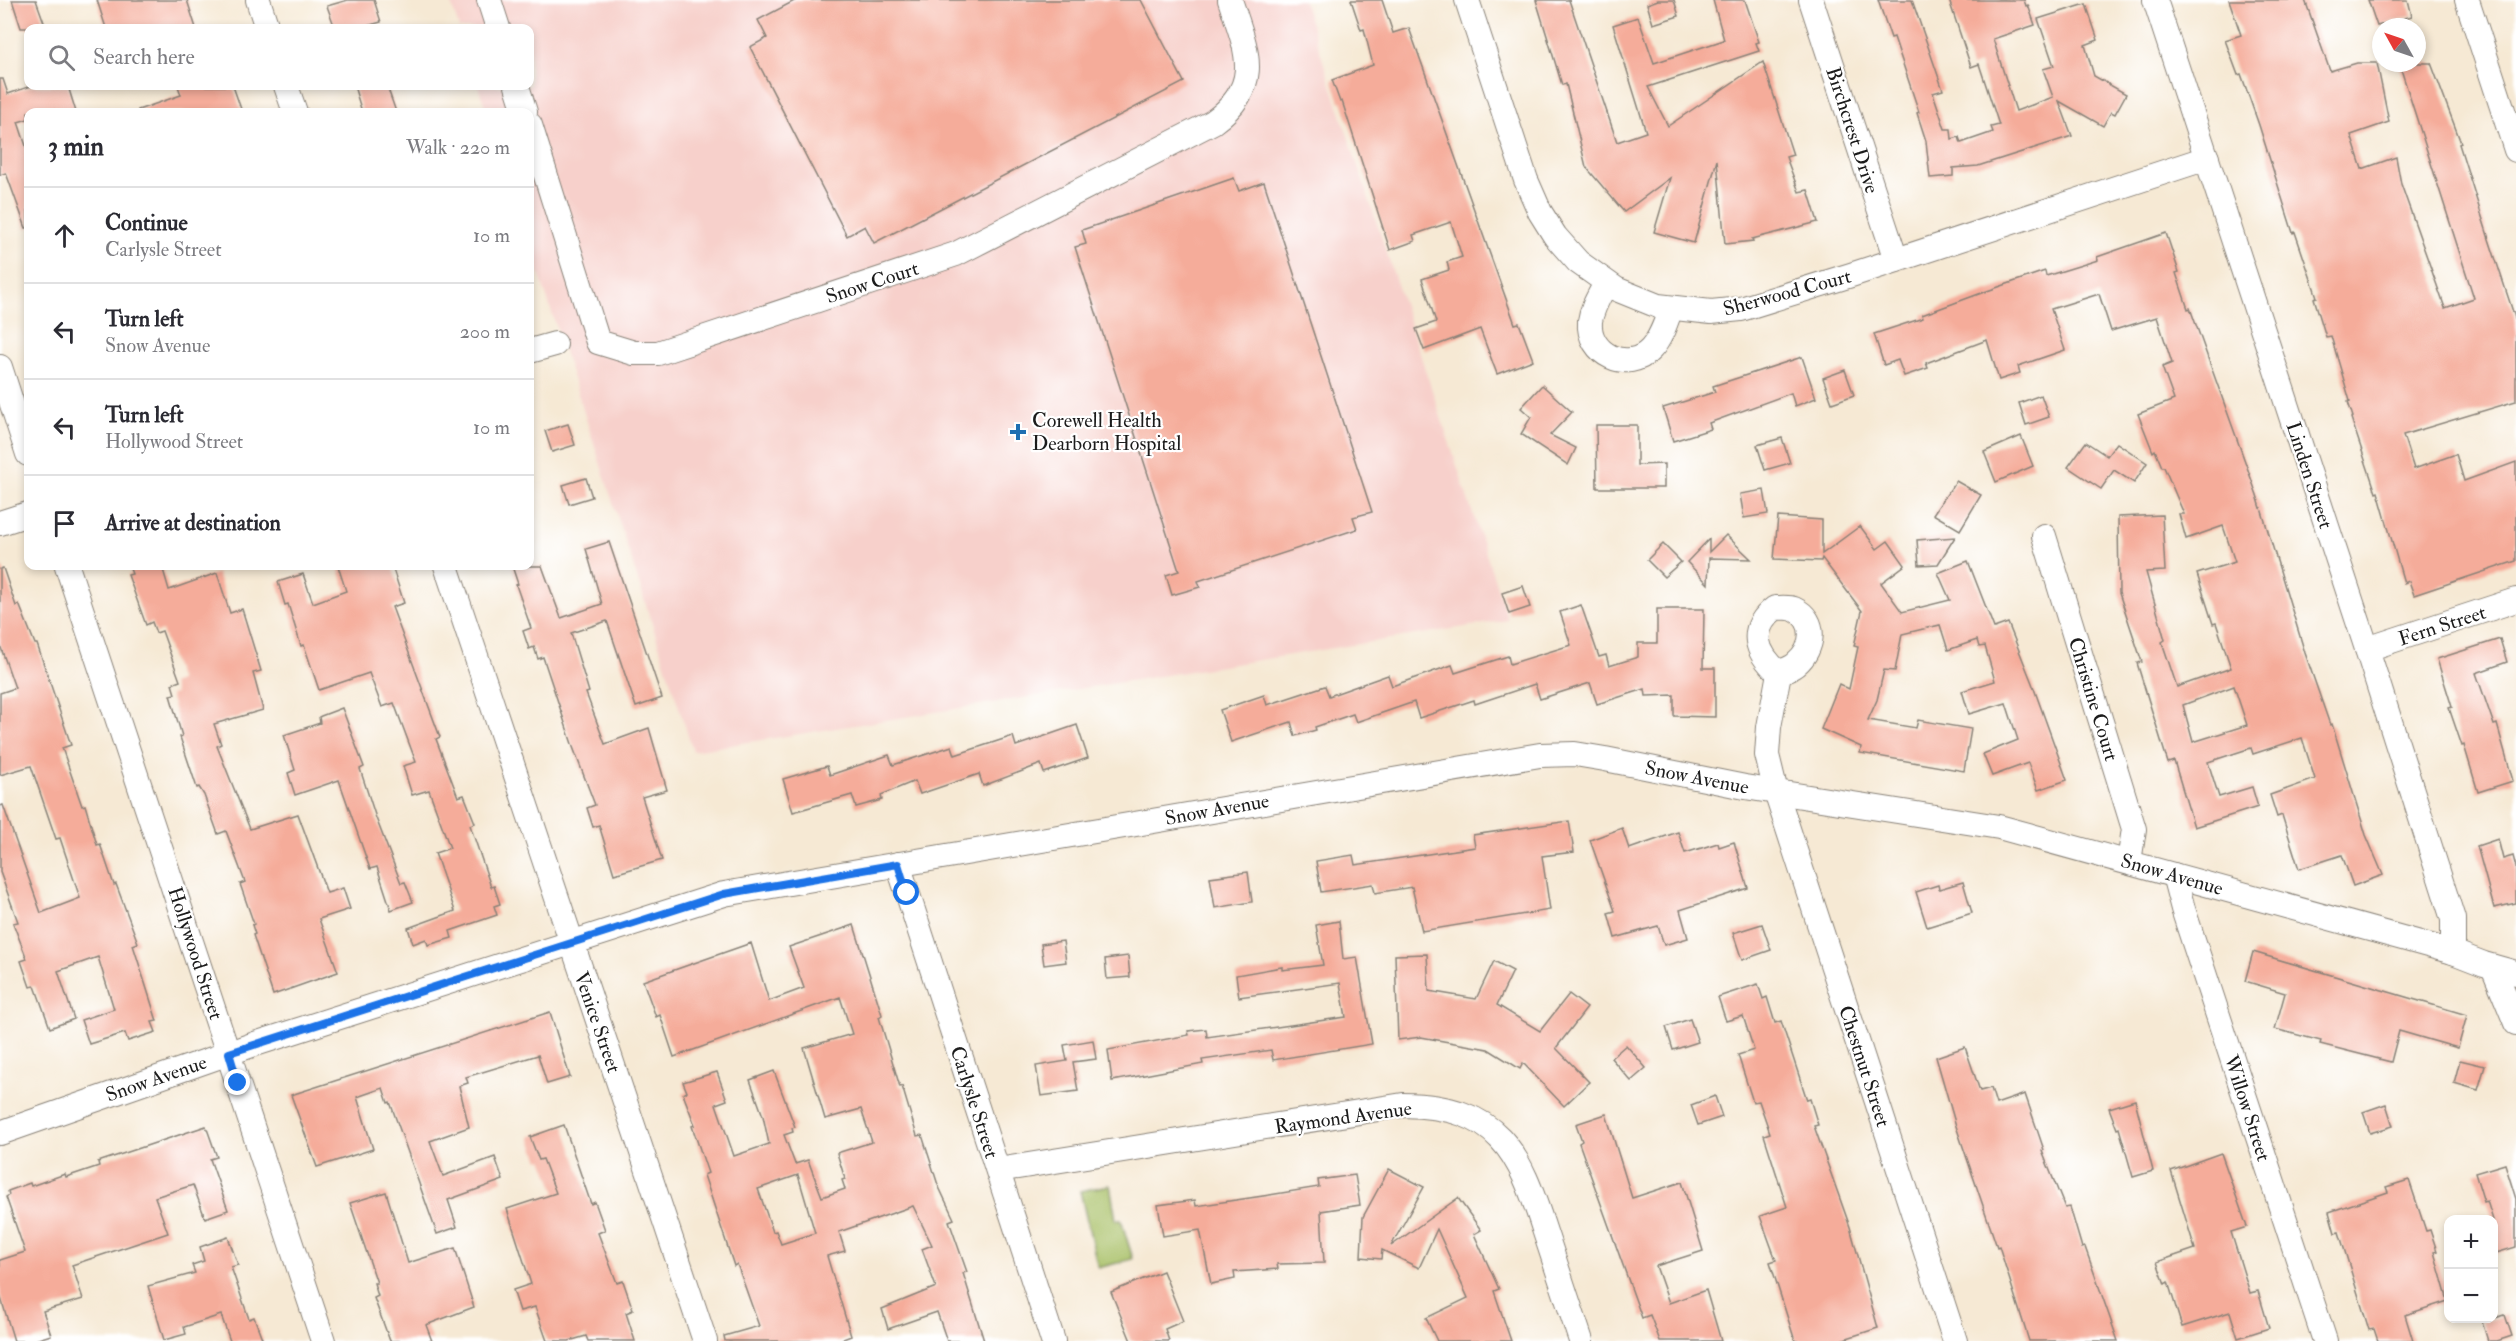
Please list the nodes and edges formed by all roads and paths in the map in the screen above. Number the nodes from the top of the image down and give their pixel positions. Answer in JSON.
{"nodes":[{"id":1,"x":258,"y":0,"type":"edge"},
{"id":2,"x":489,"y":0,"type":"edge"},
{"id":3,"x":1230,"y":0,"type":"edge"},
{"id":4,"x":1467,"y":0,"type":"edge"},
{"id":5,"x":1811,"y":0,"type":"edge"},
{"id":6,"x":2155,"y":0,"type":"edge"},
{"id":7,"x":2467,"y":0,"type":"edge"},
{"id":8,"x":266,"y":24,"type":"edge"},
{"id":9,"x":497,"y":24,"type":"edge"},
{"id":10,"x":287,"y":90,"type":"edge"},
{"id":11,"x":518,"y":90,"type":"edge"},
{"id":12,"x":294,"y":108,"type":"edge"},
{"id":13,"x":524,"y":108,"type":"edge"},
{"id":14,"x":534,"y":138,"type":"edge"},
{"id":15,"x":2516,"y":150,"type":"edge"},
{"id":16,"x":2206,"y":158,"type":"junction"},
{"id":17,"x":1896,"y":260,"type":"junction"},
{"id":18,"x":1606,"y":283,"type":"junction"},
{"id":19,"x":1671,"y":308,"type":"junction"},
{"id":20,"x":555,"y":344,"type":"dead end"},
{"id":21,"x":534,"y":350,"type":"edge"},
{"id":22,"x":0,"y":367,"type":"edge"},
{"id":23,"x":24,"y":442,"type":"edge"},
{"id":24,"x":24,"y":515,"type":"edge"},
{"id":25,"x":0,"y":523,"type":"edge"},
{"id":26,"x":2044,"y":536,"type":"dead end"},
{"id":27,"x":68,"y":570,"type":"edge"},
{"id":28,"x":447,"y":570,"type":"edge"},
{"id":29,"x":2516,"y":600,"type":"edge"},
{"id":30,"x":2367,"y":649,"type":"junction"},
{"id":31,"x":1779,"y":672,"type":"dead end"},
{"id":32,"x":1776,"y":792,"type":"junction"},
{"id":33,"x":2129,"y":862,"type":"junction"},
{"id":34,"x":898,"y":864,"type":"junction"},
{"id":35,"x":2174,"y":875,"type":"junction"},
{"id":36,"x":572,"y":944,"type":"junction"},
{"id":37,"x":2453,"y":952,"type":"junction"},
{"id":38,"x":2493,"y":967,"type":"junction"},
{"id":39,"x":2516,"y":973,"type":"edge"},
{"id":40,"x":2516,"y":1023,"type":"edge"},
{"id":41,"x":229,"y":1053,"type":"junction"},
{"id":42,"x":0,"y":1133,"type":"edge"},
{"id":43,"x":998,"y":1170,"type":"junction"},
{"id":44,"x":323,"y":1341,"type":"edge"},
{"id":45,"x":705,"y":1341,"type":"edge"},
{"id":46,"x":1053,"y":1341,"type":"edge"},
{"id":47,"x":1581,"y":1341,"type":"edge"},
{"id":48,"x":1955,"y":1341,"type":"edge"},
{"id":49,"x":2325,"y":1341,"type":"edge"}],
"edges":[{"from":1,"to":8,"type":"street"},
{"from":2,"to":9,"type":"street"},
{"from":3,"to":14,"type":"street","name":"Snow Court"},
{"from":4,"to":18,"type":"street","name":"Sherwood Court"},
{"from":5,"to":17,"type":"street","name":"Birchcrest Drive"},
{"from":6,"to":16,"type":"street","name":"Linden Street"},
{"from":7,"to":15,"type":"street"},
{"from":10,"to":12,"type":"street"},
{"from":11,"to":13,"type":"street"},
{"from":16,"to":17,"type":"street","name":"Sherwood Court"},
{"from":16,"to":30,"type":"street","name":"Linden Street"},
{"from":17,"to":19,"type":"street","name":"Sherwood Court"},
{"from":18,"to":19,"type":"street","name":"Sherwood Court"},
{"from":18,"to":19,"type":"street"},
{"from":20,"to":21,"type":"street"},
{"from":22,"to":23,"type":"street"},
{"from":24,"to":25,"type":"street"},
{"from":26,"to":33,"type":"street","name":"Christine Court"},
{"from":27,"to":41,"type":"street","name":"Hollywood Street"},
{"from":28,"to":36,"type":"street","name":"Venice Street"},
{"from":29,"to":30,"type":"street","name":"Fern Street"},
{"from":30,"to":37,"type":"street","name":"Linden Street"},
{"from":31,"to":32,"type":"street","name":"Chestnut Street"},
{"from":32,"to":33,"type":"street","name":"Snow Avenue"},
{"from":32,"to":34,"type":"street","name":"Snow Avenue"},
{"from":32,"to":48,"type":"street","name":"Chestnut Street"},
{"from":33,"to":35,"type":"street","name":"Snow Avenue"},
{"from":34,"to":36,"type":"street","name":"Snow Avenue"},
{"from":34,"to":43,"type":"street","name":"Carlysle Street"},
{"from":35,"to":37,"type":"street","name":"Snow Avenue"},
{"from":35,"to":49,"type":"street","name":"Willow Street"},
{"from":36,"to":41,"type":"street","name":"Snow Avenue"},
{"from":36,"to":45,"type":"street","name":"Venice Street"},
{"from":37,"to":38,"type":"street","name":"Snow Avenue"},
{"from":38,"to":39,"type":"street"},
{"from":38,"to":40,"type":"street"},
{"from":41,"to":42,"type":"street","name":"Snow Avenue"},
{"from":41,"to":44,"type":"street","name":"Hollywood Street"},
{"from":43,"to":46,"type":"street","name":"Carlysle Street"},
{"from":43,"to":47,"type":"street","name":"Raymond Avenue"}]}
